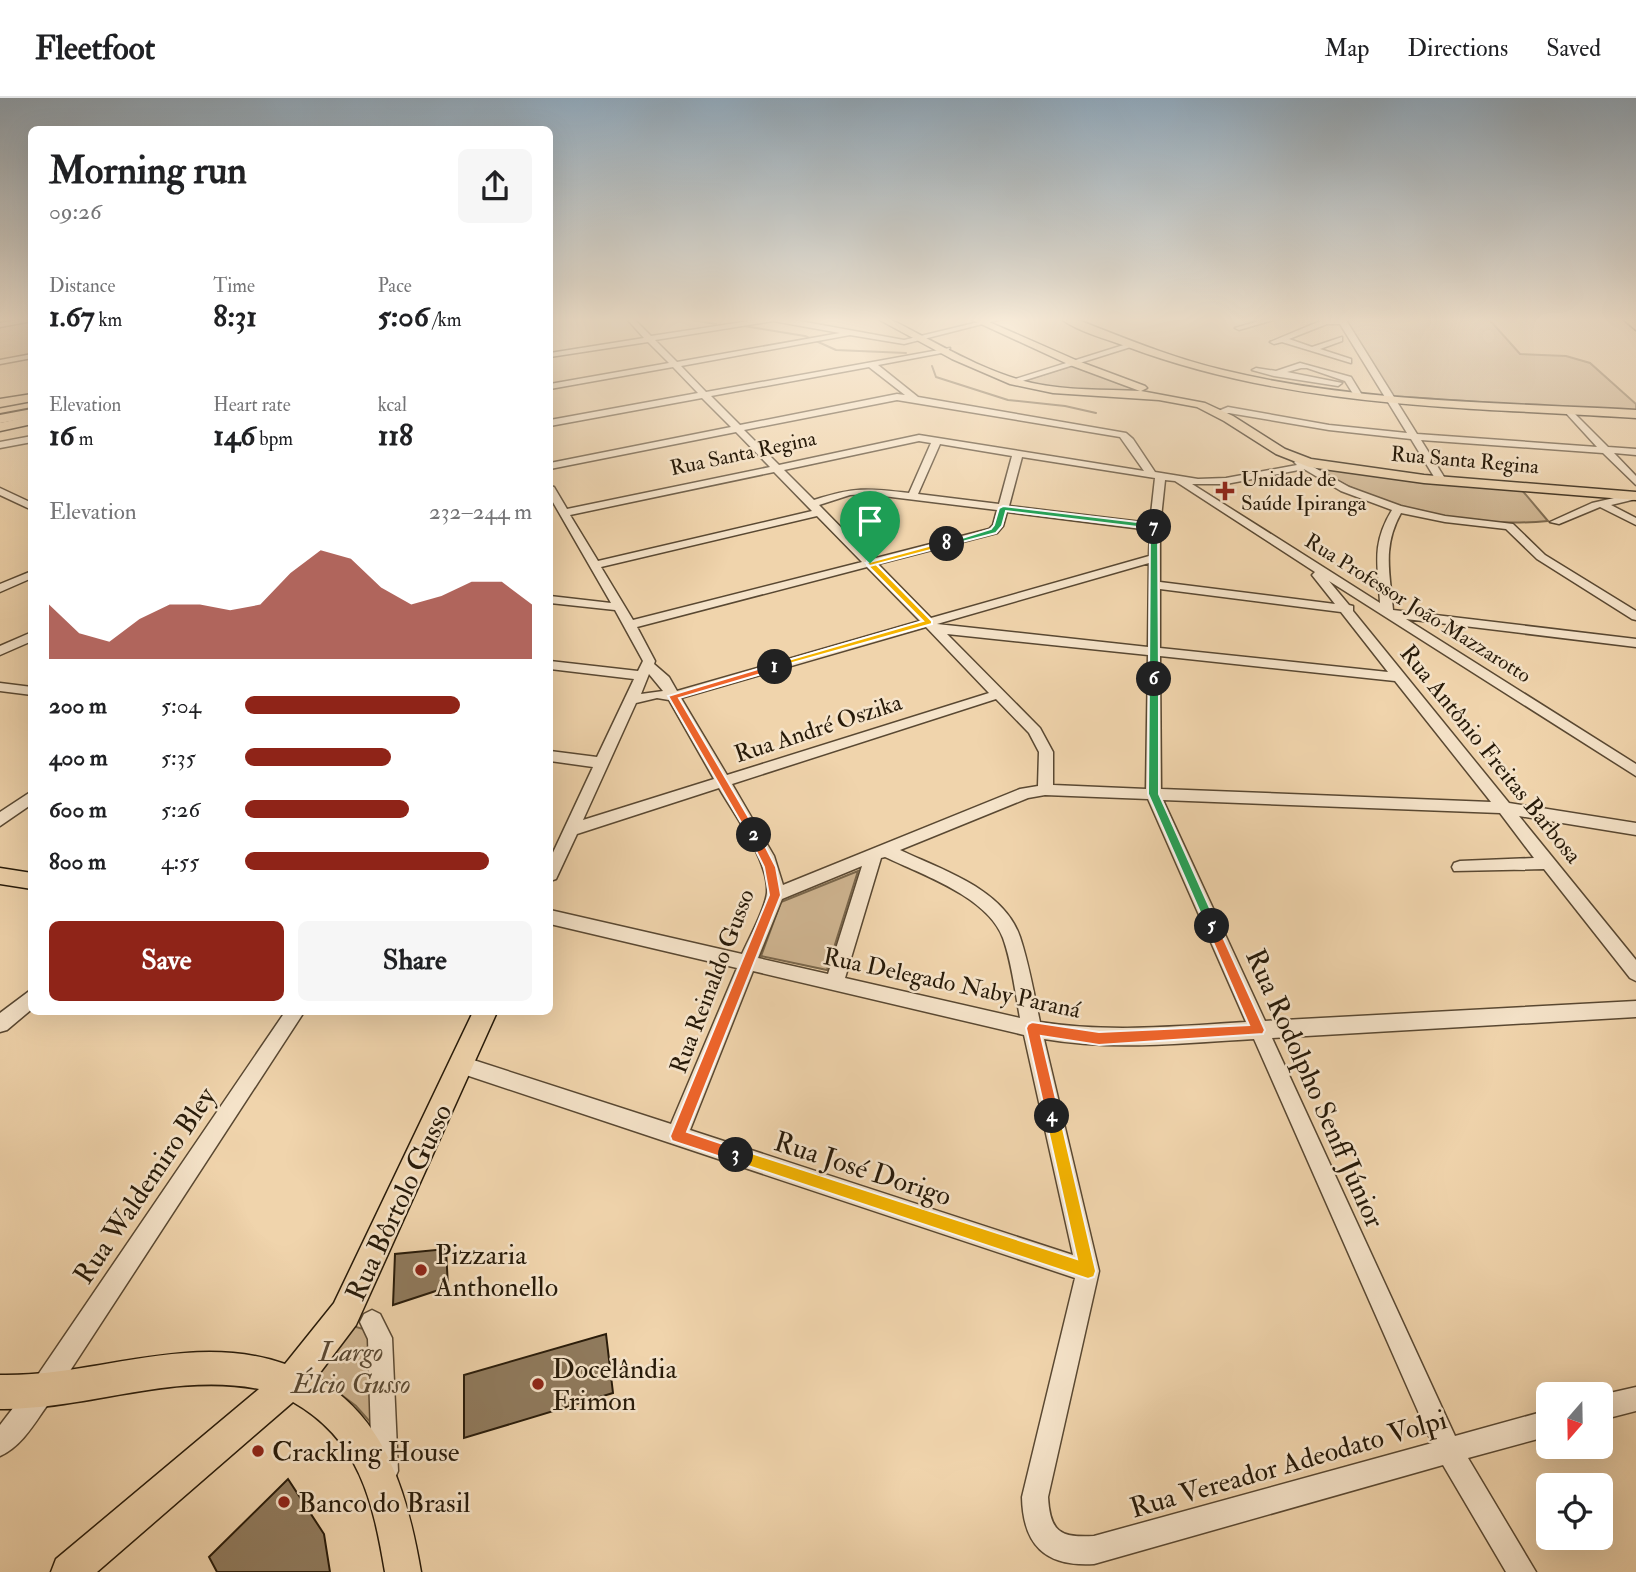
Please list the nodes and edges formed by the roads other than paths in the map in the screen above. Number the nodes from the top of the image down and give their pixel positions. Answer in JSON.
{"nodes":[{"id":1,"x":697,"y":387,"type":"edge"},
{"id":2,"x":749,"y":387,"type":"edge"},
{"id":3,"x":900,"y":387,"type":"edge"},
{"id":4,"x":1039,"y":387,"type":"edge"},
{"id":5,"x":1136,"y":387,"type":"edge"},
{"id":6,"x":1304,"y":387,"type":"edge"},
{"id":7,"x":1353,"y":387,"type":"edge"},
{"id":8,"x":1383,"y":387,"type":"edge"},
{"id":9,"x":705,"y":395,"type":"junction"},
{"id":10,"x":1358,"y":395,"type":"junction"},
{"id":11,"x":1163,"y":397,"type":"junction"},
{"id":12,"x":28,"y":398,"type":"edge"},
{"id":13,"x":1390,"y":398,"type":"junction"},
{"id":14,"x":915,"y":399,"type":"junction"},
{"id":15,"x":0,"y":403,"type":"edge"},
{"id":16,"x":28,"y":405,"type":"edge"},
{"id":17,"x":0,"y":410,"type":"edge"},
{"id":18,"x":1568,"y":410,"type":"junction"},
{"id":19,"x":1226,"y":412,"type":"junction"},
{"id":20,"x":28,"y":414,"type":"edge"},
{"id":21,"x":1636,"y":414,"type":"edge"},
{"id":22,"x":0,"y":419,"type":"edge"},
{"id":23,"x":28,"y":421,"type":"edge"},
{"id":24,"x":553,"y":422,"type":"edge"},
{"id":25,"x":0,"y":427,"type":"edge"},
{"id":26,"x":738,"y":428,"type":"junction"},
{"id":27,"x":1413,"y":436,"type":"junction"},
{"id":28,"x":937,"y":439,"type":"junction"},
{"id":29,"x":28,"y":440,"type":"edge"},
{"id":30,"x":0,"y":445,"type":"edge"},
{"id":31,"x":1606,"y":450,"type":"junction"},
{"id":32,"x":1636,"y":452,"type":"edge"},
{"id":33,"x":1017,"y":453,"type":"junction"},
{"id":34,"x":553,"y":465,"type":"edge"},
{"id":35,"x":776,"y":468,"type":"junction"},
{"id":36,"x":1314,"y":468,"type":"junction"},
{"id":37,"x":1164,"y":477,"type":"junction"},
{"id":38,"x":1441,"y":480,"type":"junction"},
{"id":39,"x":1636,"y":482,"type":"edge"},
{"id":40,"x":0,"y":492,"type":"edge"},
{"id":41,"x":912,"y":496,"type":"junction"},
{"id":42,"x":1636,"y":496,"type":"edge"},
{"id":43,"x":1611,"y":499,"type":"junction"},
{"id":44,"x":28,"y":505,"type":"edge"},
{"id":45,"x":557,"y":508,"type":"edge"},
{"id":46,"x":816,"y":508,"type":"junction"},
{"id":47,"x":1003,"y":508,"type":"junction"},
{"id":48,"x":1398,"y":509,"type":"junction"},
{"id":49,"x":1555,"y":522,"type":"dead end"},
{"id":50,"x":1636,"y":522,"type":"edge"},
{"id":51,"x":1155,"y":527,"type":"junction"},
{"id":52,"x":1155,"y":558,"type":"junction"},
{"id":53,"x":870,"y":563,"type":"junction"},
{"id":54,"x":1310,"y":564,"type":"junction"},
{"id":55,"x":594,"y":565,"type":"junction"},
{"id":56,"x":28,"y":576,"type":"edge"},
{"id":57,"x":1155,"y":585,"type":"junction"},
{"id":58,"x":0,"y":588,"type":"edge"},
{"id":59,"x":553,"y":600,"type":"edge"},
{"id":60,"x":620,"y":607,"type":"junction"},
{"id":61,"x":1345,"y":608,"type":"junction"},
{"id":62,"x":1387,"y":613,"type":"junction"},
{"id":63,"x":1636,"y":617,"type":"edge"},
{"id":64,"x":630,"y":625,"type":"junction"},
{"id":65,"x":932,"y":626,"type":"junction"},
{"id":66,"x":28,"y":638,"type":"edge"},
{"id":67,"x":1636,"y":643,"type":"edge"},
{"id":68,"x":0,"y":651,"type":"edge"},
{"id":69,"x":1154,"y":652,"type":"junction"},
{"id":70,"x":553,"y":665,"type":"edge"},
{"id":71,"x":646,"y":671,"type":"junction"},
{"id":72,"x":1400,"y":677,"type":"junction"},
{"id":73,"x":0,"y":687,"type":"edge"},
{"id":74,"x":28,"y":690,"type":"edge"},
{"id":75,"x":999,"y":694,"type":"junction"},
{"id":76,"x":673,"y":696,"type":"junction"},
{"id":77,"x":632,"y":700,"type":"junction"},
{"id":78,"x":553,"y":756,"type":"edge"},
{"id":79,"x":603,"y":763,"type":"junction"},
{"id":80,"x":1636,"y":771,"type":"edge"},
{"id":81,"x":722,"y":782,"type":"junction"},
{"id":82,"x":1045,"y":790,"type":"junction"},
{"id":83,"x":1153,"y":794,"type":"junction"},
{"id":84,"x":28,"y":799,"type":"edge"},
{"id":85,"x":1505,"y":808,"type":"junction"},
{"id":86,"x":0,"y":820,"type":"edge"},
{"id":87,"x":1636,"y":829,"type":"edge"},
{"id":88,"x":571,"y":830,"type":"junction"},
{"id":89,"x":879,"y":852,"type":"junction"},
{"id":90,"x":1548,"y":863,"type":"junction"},
{"id":91,"x":1460,"y":867,"type":"dead end"},
{"id":92,"x":553,"y":869,"type":"edge"},
{"id":93,"x":0,"y":876,"type":"edge"},
{"id":94,"x":28,"y":880,"type":"edge"},
{"id":95,"x":775,"y":895,"type":"junction"},
{"id":96,"x":553,"y":919,"type":"edge"},
{"id":97,"x":747,"y":962,"type":"junction"},
{"id":98,"x":1636,"y":973,"type":"edge"},
{"id":99,"x":834,"y":983,"type":"junction"},
{"id":100,"x":28,"y":1000,"type":"edge"},
{"id":101,"x":1636,"y":1009,"type":"edge"},
{"id":102,"x":293,"y":1015,"type":"edge"},
{"id":103,"x":484,"y":1015,"type":"edge"},
{"id":104,"x":0,"y":1024,"type":"edge"},
{"id":105,"x":1032,"y":1028,"type":"junction"},
{"id":106,"x":1259,"y":1030,"type":"junction"},
{"id":107,"x":461,"y":1065,"type":"junction"},
{"id":108,"x":677,"y":1136,"type":"junction"},
{"id":109,"x":1088,"y":1271,"type":"junction"},
{"id":110,"x":372,"y":1322,"type":"dead end"},
{"id":111,"x":293,"y":1381,"type":"junction"},
{"id":112,"x":42,"y":1391,"type":"junction"},
{"id":113,"x":0,"y":1392,"type":"edge"},
{"id":114,"x":1636,"y":1399,"type":"edge"},
{"id":115,"x":1614,"y":1405,"type":"edge"},
{"id":116,"x":1536,"y":1427,"type":"edge"},
{"id":117,"x":0,"y":1443,"type":"edge"},
{"id":118,"x":1450,"y":1451,"type":"junction"},
{"id":119,"x":386,"y":1497,"type":"junction"},
{"id":120,"x":69,"y":1572,"type":"edge"},
{"id":121,"x":403,"y":1572,"type":"edge"},
{"id":122,"x":1522,"y":1572,"type":"edge"}],
"edges":[{"from":1,"to":9,"type":"street"},
{"from":2,"to":9,"type":"street"},
{"from":3,"to":14,"type":"street"},
{"from":4,"to":11,"type":"main road"},
{"from":5,"to":11,"type":"main road"},
{"from":6,"to":10,"type":"main road"},
{"from":7,"to":10,"type":"street"},
{"from":8,"to":13,"type":"street"},
{"from":9,"to":24,"type":"street"},
{"from":9,"to":26,"type":"street"},
{"from":10,"to":13,"type":"main road"},
{"from":11,"to":19,"type":"main road","name":"Rua Santa Regina"},
{"from":12,"to":15,"type":"main road"},
{"from":13,"to":18,"type":"main road"},
{"from":13,"to":27,"type":"street"},
{"from":14,"to":26,"type":"street"},
{"from":14,"to":37,"type":"street"},
{"from":16,"to":17,"type":"highway"},
{"from":18,"to":21,"type":"main road"},
{"from":18,"to":31,"type":"street"},
{"from":19,"to":27,"type":"street"},
{"from":19,"to":36,"type":"main road","name":"Rua Santa Regina"},
{"from":20,"to":22,"type":"highway"},
{"from":23,"to":25,"type":"main road"},
{"from":26,"to":34,"type":"street"},
{"from":26,"to":35,"type":"street"},
{"from":27,"to":31,"type":"street"},
{"from":27,"to":38,"type":"street"},
{"from":28,"to":33,"type":"street","name":"Rua Santa Regina"},
{"from":28,"to":35,"type":"street","name":"Rua Santa Regina"},
{"from":28,"to":41,"type":"street"},
{"from":29,"to":30,"type":"street"},
{"from":31,"to":32,"type":"street"},
{"from":31,"to":39,"type":"street"},
{"from":33,"to":37,"type":"street","name":"Rua Santa Regina"},
{"from":33,"to":47,"type":"street"},
{"from":35,"to":45,"type":"street","name":"Rua Santa Regina"},
{"from":35,"to":46,"type":"street"},
{"from":36,"to":37,"type":"street","name":"Rua Santa Regina"},
{"from":36,"to":38,"type":"main road","name":"Rua Santa Regina"},
{"from":36,"to":48,"type":"street"},
{"from":37,"to":51,"type":"street","name":"Rua Rodolpho Senff Júnior"},
{"from":37,"to":54,"type":"street","name":"Rua Professor João Mazzarotto"},
{"from":38,"to":43,"type":"main road","name":"Rua Santa Regina"},
{"from":40,"to":44,"type":"street"},
{"from":41,"to":46,"type":"street"},
{"from":41,"to":47,"type":"street"},
{"from":42,"to":43,"type":"main road","name":"Rua Santa Regina"},
{"from":43,"to":49,"type":"street"},
{"from":43,"to":50,"type":"street"},
{"from":45,"to":55,"type":"street"},
{"from":46,"to":53,"type":"street"},
{"from":46,"to":55,"type":"street"},
{"from":47,"to":51,"type":"street"},
{"from":47,"to":53,"type":"street"},
{"from":48,"to":62,"type":"street"},
{"from":48,"to":63,"type":"street"},
{"from":51,"to":52,"type":"street","name":"Rua Rodolpho Senff Júnior"},
{"from":52,"to":57,"type":"street","name":"Rua Rodolpho Senff Júnior"},
{"from":52,"to":65,"type":"street"},
{"from":53,"to":64,"type":"street"},
{"from":53,"to":65,"type":"street"},
{"from":54,"to":61,"type":"street","name":"Rua Antônio Freitas Barbosa"},
{"from":54,"to":62,"type":"street","name":"Rua Professor João Mazzarotto"},
{"from":55,"to":60,"type":"street"},
{"from":56,"to":58,"type":"street"},
{"from":57,"to":61,"type":"street"},
{"from":57,"to":69,"type":"street","name":"Rua Rodolpho Senff Júnior"},
{"from":59,"to":60,"type":"street"},
{"from":60,"to":64,"type":"street"},
{"from":61,"to":62,"type":"street"},
{"from":61,"to":72,"type":"street","name":"Rua Antônio Freitas Barbosa"},
{"from":62,"to":67,"type":"street"},
{"from":62,"to":80,"type":"street","name":"Rua Professor João Mazzarotto"},
{"from":64,"to":71,"type":"street"},
{"from":65,"to":69,"type":"street"},
{"from":65,"to":75,"type":"street"},
{"from":65,"to":76,"type":"street"},
{"from":66,"to":68,"type":"street"},
{"from":69,"to":72,"type":"street"},
{"from":69,"to":83,"type":"street","name":"Rua Rodolpho Senff Júnior"},
{"from":70,"to":71,"type":"street"},
{"from":71,"to":76,"type":"street","name":"Rua Reinaldo Gusso"},
{"from":71,"to":77,"type":"street"},
{"from":72,"to":85,"type":"street","name":"Rua Antônio Freitas Barbosa"},
{"from":73,"to":74,"type":"street"},
{"from":75,"to":81,"type":"street","name":"Rua André Oszika"},
{"from":75,"to":82,"type":"street"},
{"from":76,"to":77,"type":"street"},
{"from":76,"to":81,"type":"street","name":"Rua Reinaldo Gusso"},
{"from":77,"to":79,"type":"street"},
{"from":78,"to":79,"type":"street"},
{"from":79,"to":88,"type":"street"},
{"from":81,"to":88,"type":"street","name":"Rua André Oszika"},
{"from":81,"to":95,"type":"street","name":"Rua Reinaldo Gusso"},
{"from":82,"to":83,"type":"street"},
{"from":82,"to":89,"type":"street"},
{"from":83,"to":85,"type":"street"},
{"from":83,"to":106,"type":"street","name":"Rua Rodolpho Senff Júnior"},
{"from":84,"to":86,"type":"street"},
{"from":85,"to":87,"type":"street"},
{"from":85,"to":90,"type":"street","name":"Rua Antônio Freitas Barbosa"},
{"from":88,"to":92,"type":"street"},
{"from":89,"to":95,"type":"street"},
{"from":89,"to":99,"type":"street"},
{"from":89,"to":105,"type":"street"},
{"from":90,"to":91,"type":"street"},
{"from":90,"to":98,"type":"street","name":"Rua Antônio Freitas Barbosa"},
{"from":93,"to":94,"type":"main road"},
{"from":95,"to":97,"type":"street","name":"Rua Reinaldo Gusso"},
{"from":96,"to":97,"type":"street","name":"Rua Delegado Naby Paraná"},
{"from":97,"to":99,"type":"street","name":"Rua Delegado Naby Paraná"},
{"from":97,"to":108,"type":"street","name":"Rua Reinaldo Gusso"},
{"from":99,"to":105,"type":"street","name":"Rua Delegado Naby Paraná"},
{"from":100,"to":104,"type":"street"},
{"from":101,"to":106,"type":"street","name":"Rua Delegado Naby Paraná"},
{"from":102,"to":112,"type":"street","name":"Rua Waldemiro Bley"},
{"from":103,"to":107,"type":"main road","name":"Rua Bôrtolo Gusso"},
{"from":105,"to":106,"type":"street","name":"Rua Delegado Naby Paraná"},
{"from":105,"to":109,"type":"street"},
{"from":106,"to":118,"type":"street","name":"Rua Rodolpho Senff Júnior"},
{"from":107,"to":108,"type":"street","name":"Rua José Dorigo"},
{"from":107,"to":111,"type":"main road","name":"Rua Bôrtolo Gusso"},
{"from":108,"to":109,"type":"street","name":"Rua José Dorigo"},
{"from":109,"to":118,"type":"street","name":"Rua Vereador Adeodato Volpi"},
{"from":110,"to":119,"type":"street"},
{"from":111,"to":112,"type":"main road"},
{"from":111,"to":119,"type":"main road"},
{"from":111,"to":120,"type":"main road","name":"Rua Bôrtolo Gusso"},
{"from":112,"to":113,"type":"main road"},
{"from":112,"to":117,"type":"street","name":"Rua Waldemiro Bley"},
{"from":114,"to":115,"type":"street"},
{"from":116,"to":118,"type":"street","name":"Rua Vereador Adeodato Volpi"},
{"from":118,"to":122,"type":"street","name":"Rua Rodolpho Senff Júnior"},
{"from":119,"to":121,"type":"main road"}]}
